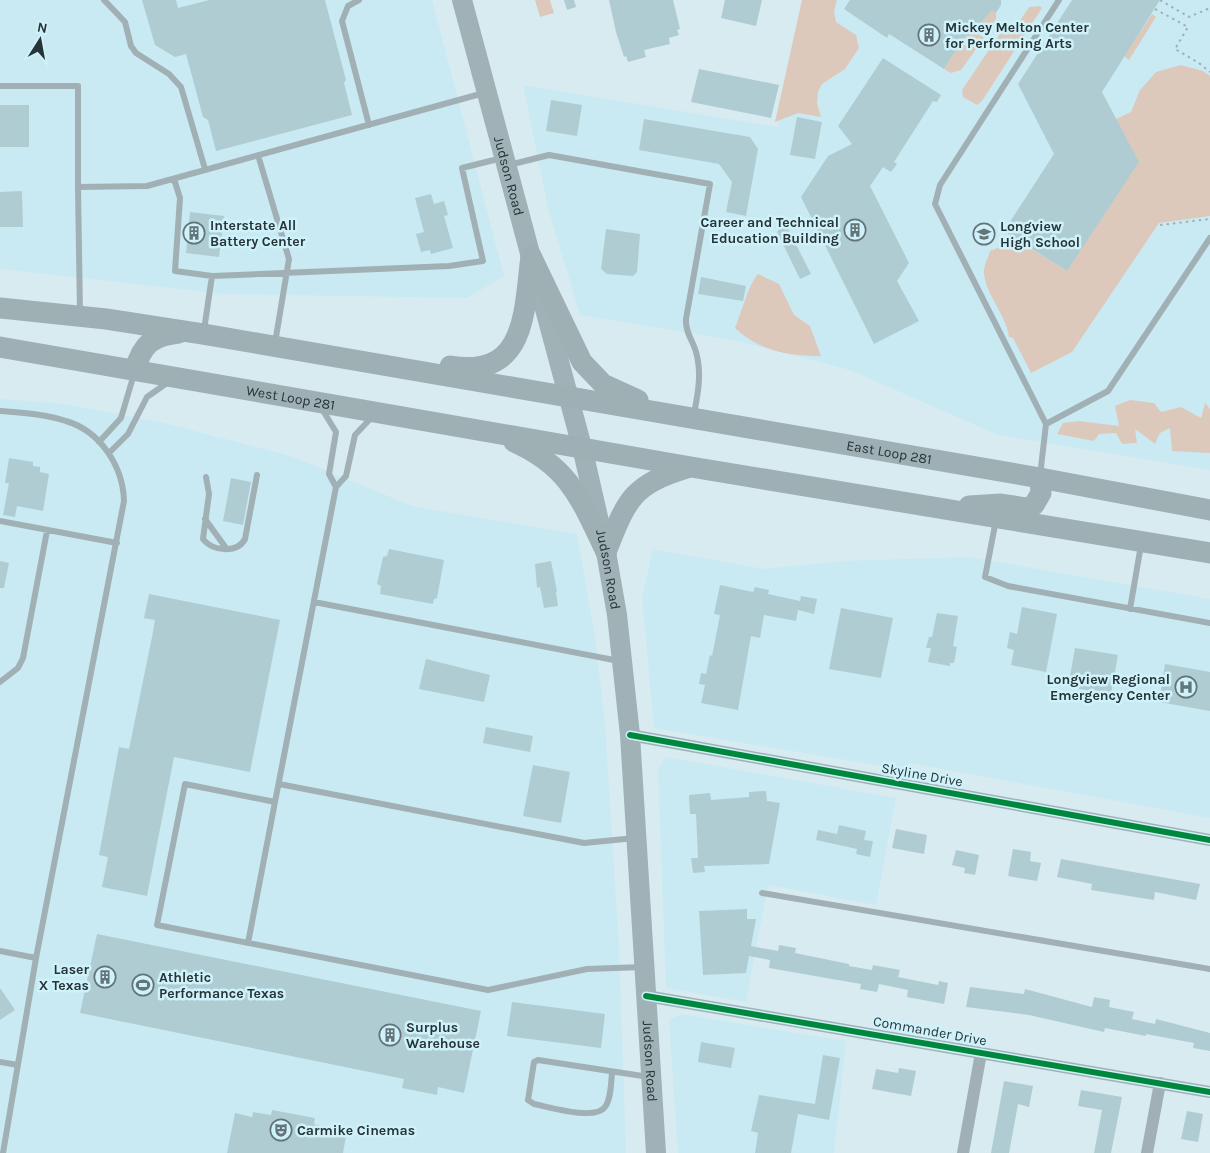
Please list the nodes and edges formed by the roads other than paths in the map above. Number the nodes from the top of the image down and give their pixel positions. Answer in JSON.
{"nodes":[{"id":1,"x":104,"y":0,"type":"edge"},
{"id":2,"x":359,"y":0,"type":"edge"},
{"id":3,"x":462,"y":0,"type":"edge"},
{"id":4,"x":1059,"y":0,"type":"edge"},
{"id":5,"x":0,"y":86,"type":"edge"},
{"id":6,"x":487,"y":92,"type":"junction"},
{"id":7,"x":370,"y":125,"type":"junction"},
{"id":8,"x":258,"y":155,"type":"junction"},
{"id":9,"x":505,"y":162,"type":"junction"},
{"id":10,"x":205,"y":170,"type":"junction"},
{"id":11,"x":174,"y":178,"type":"junction"},
{"id":12,"x":78,"y":187,"type":"junction"},
{"id":13,"x":1210,"y":238,"type":"edge"},
{"id":14,"x":531,"y":256,"type":"junction"},
{"id":15,"x":288,"y":272,"type":"junction"},
{"id":16,"x":212,"y":276,"type":"junction"},
{"id":17,"x":0,"y":308,"type":"edge"},
{"id":18,"x":80,"y":316,"type":"junction"},
{"id":19,"x":196,"y":333,"type":"junction"},
{"id":20,"x":0,"y":347,"type":"edge"},
{"id":21,"x":274,"y":347,"type":"junction"},
{"id":22,"x":389,"y":367,"type":"junction"},
{"id":23,"x":135,"y":370,"type":"junction"},
{"id":24,"x":182,"y":378,"type":"junction"},
{"id":25,"x":569,"y":397,"type":"junction"},
{"id":26,"x":317,"y":402,"type":"junction"},
{"id":27,"x":0,"y":411,"type":"edge"},
{"id":28,"x":377,"y":412,"type":"junction"},
{"id":29,"x":686,"y":417,"type":"junction"},
{"id":30,"x":1046,"y":424,"type":"junction"},
{"id":31,"x":494,"y":432,"type":"junction"},
{"id":32,"x":99,"y":442,"type":"junction"},
{"id":33,"x":582,"y":447,"type":"junction"},
{"id":34,"x":108,"y":453,"type":"junction"},
{"id":35,"x":691,"y":467,"type":"junction"},
{"id":36,"x":257,"y":475,"type":"dead end"},
{"id":37,"x":206,"y":477,"type":"dead end"},
{"id":38,"x":1040,"y":478,"type":"junction"},
{"id":39,"x":336,"y":487,"type":"junction"},
{"id":40,"x":939,"y":509,"type":"junction"},
{"id":41,"x":1210,"y":510,"type":"edge"},
{"id":42,"x":205,"y":519,"type":"junction"},
{"id":43,"x":996,"y":519,"type":"junction"},
{"id":44,"x":0,"y":522,"type":"edge"},
{"id":45,"x":47,"y":531,"type":"junction"},
{"id":46,"x":1141,"y":542,"type":"junction"},
{"id":47,"x":117,"y":543,"type":"junction"},
{"id":48,"x":226,"y":548,"type":"junction"},
{"id":49,"x":606,"y":552,"type":"junction"},
{"id":50,"x":1210,"y":552,"type":"edge"},
{"id":51,"x":314,"y":602,"type":"junction"},
{"id":52,"x":1130,"y":609,"type":"junction"},
{"id":53,"x":1210,"y":623,"type":"edge"},
{"id":54,"x":623,"y":662,"type":"junction"},
{"id":55,"x":0,"y":682,"type":"edge"},
{"id":56,"x":630,"y":735,"type":"junction"},
{"id":57,"x":279,"y":784,"type":"junction"},
{"id":58,"x":275,"y":802,"type":"junction"},
{"id":59,"x":636,"y":838,"type":"junction"},
{"id":60,"x":1210,"y":840,"type":"edge"},
{"id":61,"x":762,"y":893,"type":"dead end"},
{"id":62,"x":248,"y":943,"type":"junction"},
{"id":63,"x":0,"y":951,"type":"edge"},
{"id":64,"x":36,"y":958,"type":"junction"},
{"id":65,"x":644,"y":967,"type":"junction"},
{"id":66,"x":1210,"y":968,"type":"edge"},
{"id":67,"x":646,"y":996,"type":"junction"},
{"id":68,"x":981,"y":1053,"type":"junction"},
{"id":69,"x":0,"y":1062,"type":"edge"},
{"id":70,"x":18,"y":1065,"type":"junction"},
{"id":71,"x":612,"y":1073,"type":"junction"},
{"id":72,"x":650,"y":1077,"type":"junction"},
{"id":73,"x":1160,"y":1083,"type":"junction"},
{"id":74,"x":1210,"y":1092,"type":"edge"},
{"id":75,"x":3,"y":1153,"type":"edge"},
{"id":76,"x":656,"y":1153,"type":"edge"},
{"id":77,"x":963,"y":1153,"type":"edge"},
{"id":78,"x":1148,"y":1153,"type":"edge"}],
"edges":[{"from":1,"to":10,"type":"lane"},
{"from":2,"to":7,"type":"lane"},
{"from":3,"to":6,"type":"main road","name":"Judson Road"},
{"from":4,"to":30,"type":"lane"},
{"from":5,"to":12,"type":"lane"},
{"from":6,"to":7,"type":"lane"},
{"from":6,"to":9,"type":"main road","name":"Judson Road"},
{"from":7,"to":8,"type":"lane"},
{"from":8,"to":10,"type":"lane"},
{"from":8,"to":15,"type":"lane"},
{"from":9,"to":14,"type":"main road","name":"Judson Road"},
{"from":9,"to":15,"type":"lane"},
{"from":9,"to":29,"type":"lane"},
{"from":10,"to":11,"type":"lane"},
{"from":11,"to":12,"type":"lane"},
{"from":11,"to":16,"type":"lane"},
{"from":12,"to":18,"type":"lane"},
{"from":13,"to":30,"type":"lane"},
{"from":14,"to":22,"type":"highway"},
{"from":14,"to":25,"type":"main road","name":"Judson Road"},
{"from":14,"to":29,"type":"highway"},
{"from":15,"to":16,"type":"lane"},
{"from":15,"to":21,"type":"lane"},
{"from":16,"to":19,"type":"lane"},
{"from":17,"to":18,"type":"highway"},
{"from":18,"to":19,"type":"highway"},
{"from":19,"to":21,"type":"highway"},
{"from":19,"to":23,"type":"highway"},
{"from":20,"to":23,"type":"highway","name":"West Loop 281"},
{"from":21,"to":22,"type":"highway"},
{"from":22,"to":25,"type":"highway"},
{"from":23,"to":24,"type":"highway","name":"West Loop 281"},
{"from":23,"to":32,"type":"lane"},
{"from":24,"to":26,"type":"highway","name":"West Loop 281"},
{"from":24,"to":34,"type":"lane"},
{"from":25,"to":29,"type":"highway","name":"East Loop 281"},
{"from":25,"to":33,"type":"main road","name":"Judson Road"},
{"from":26,"to":28,"type":"highway","name":"West Loop 281"},
{"from":26,"to":39,"type":"lane"},
{"from":27,"to":32,"type":"lane"},
{"from":28,"to":31,"type":"highway","name":"West Loop 281"},
{"from":28,"to":39,"type":"lane"},
{"from":29,"to":38,"type":"highway","name":"East Loop 281"},
{"from":30,"to":38,"type":"lane"},
{"from":31,"to":33,"type":"highway","name":"West Loop 281"},
{"from":31,"to":49,"type":"highway"},
{"from":32,"to":34,"type":"lane"},
{"from":33,"to":35,"type":"highway"},
{"from":33,"to":49,"type":"main road","name":"Judson Road"},
{"from":34,"to":47,"type":"lane"},
{"from":35,"to":40,"type":"highway"},
{"from":35,"to":49,"type":"highway"},
{"from":36,"to":48,"type":"lane"},
{"from":37,"to":42,"type":"lane"},
{"from":38,"to":40,"type":"highway"},
{"from":38,"to":41,"type":"highway","name":"East Loop 281"},
{"from":39,"to":51,"type":"lane"},
{"from":40,"to":43,"type":"highway"},
{"from":42,"to":48,"type":"lane"},
{"from":42,"to":48,"type":"lane"},
{"from":43,"to":46,"type":"highway"},
{"from":43,"to":52,"type":"lane"},
{"from":44,"to":45,"type":"lane"},
{"from":45,"to":47,"type":"lane"},
{"from":45,"to":55,"type":"lane"},
{"from":46,"to":50,"type":"highway"},
{"from":46,"to":52,"type":"lane"},
{"from":47,"to":64,"type":"lane"},
{"from":49,"to":54,"type":"main road","name":"Judson Road"},
{"from":51,"to":54,"type":"lane"},
{"from":51,"to":57,"type":"lane"},
{"from":52,"to":53,"type":"lane"},
{"from":54,"to":56,"type":"main road","name":"Judson Road"},
{"from":56,"to":59,"type":"main road","name":"Judson Road"},
{"from":56,"to":60,"type":"street","name":"Skyline Drive"},
{"from":57,"to":58,"type":"lane"},
{"from":57,"to":59,"type":"lane"},
{"from":58,"to":62,"type":"lane"},
{"from":58,"to":62,"type":"lane"},
{"from":59,"to":65,"type":"main road","name":"Judson Road"},
{"from":61,"to":66,"type":"lane"},
{"from":62,"to":65,"type":"lane"},
{"from":63,"to":64,"type":"lane"},
{"from":64,"to":70,"type":"lane"},
{"from":65,"to":67,"type":"main road","name":"Judson Road"},
{"from":67,"to":68,"type":"street","name":"Commander Drive"},
{"from":67,"to":72,"type":"main road","name":"Judson Road"},
{"from":68,"to":73,"type":"street","name":"Commander Drive"},
{"from":68,"to":77,"type":"street"},
{"from":69,"to":70,"type":"lane"},
{"from":70,"to":75,"type":"lane"},
{"from":71,"to":71,"type":"lane"},
{"from":71,"to":72,"type":"lane"},
{"from":72,"to":76,"type":"main road","name":"Judson Road"},
{"from":73,"to":74,"type":"street","name":"Commander Drive"},
{"from":73,"to":78,"type":"street"}]}
